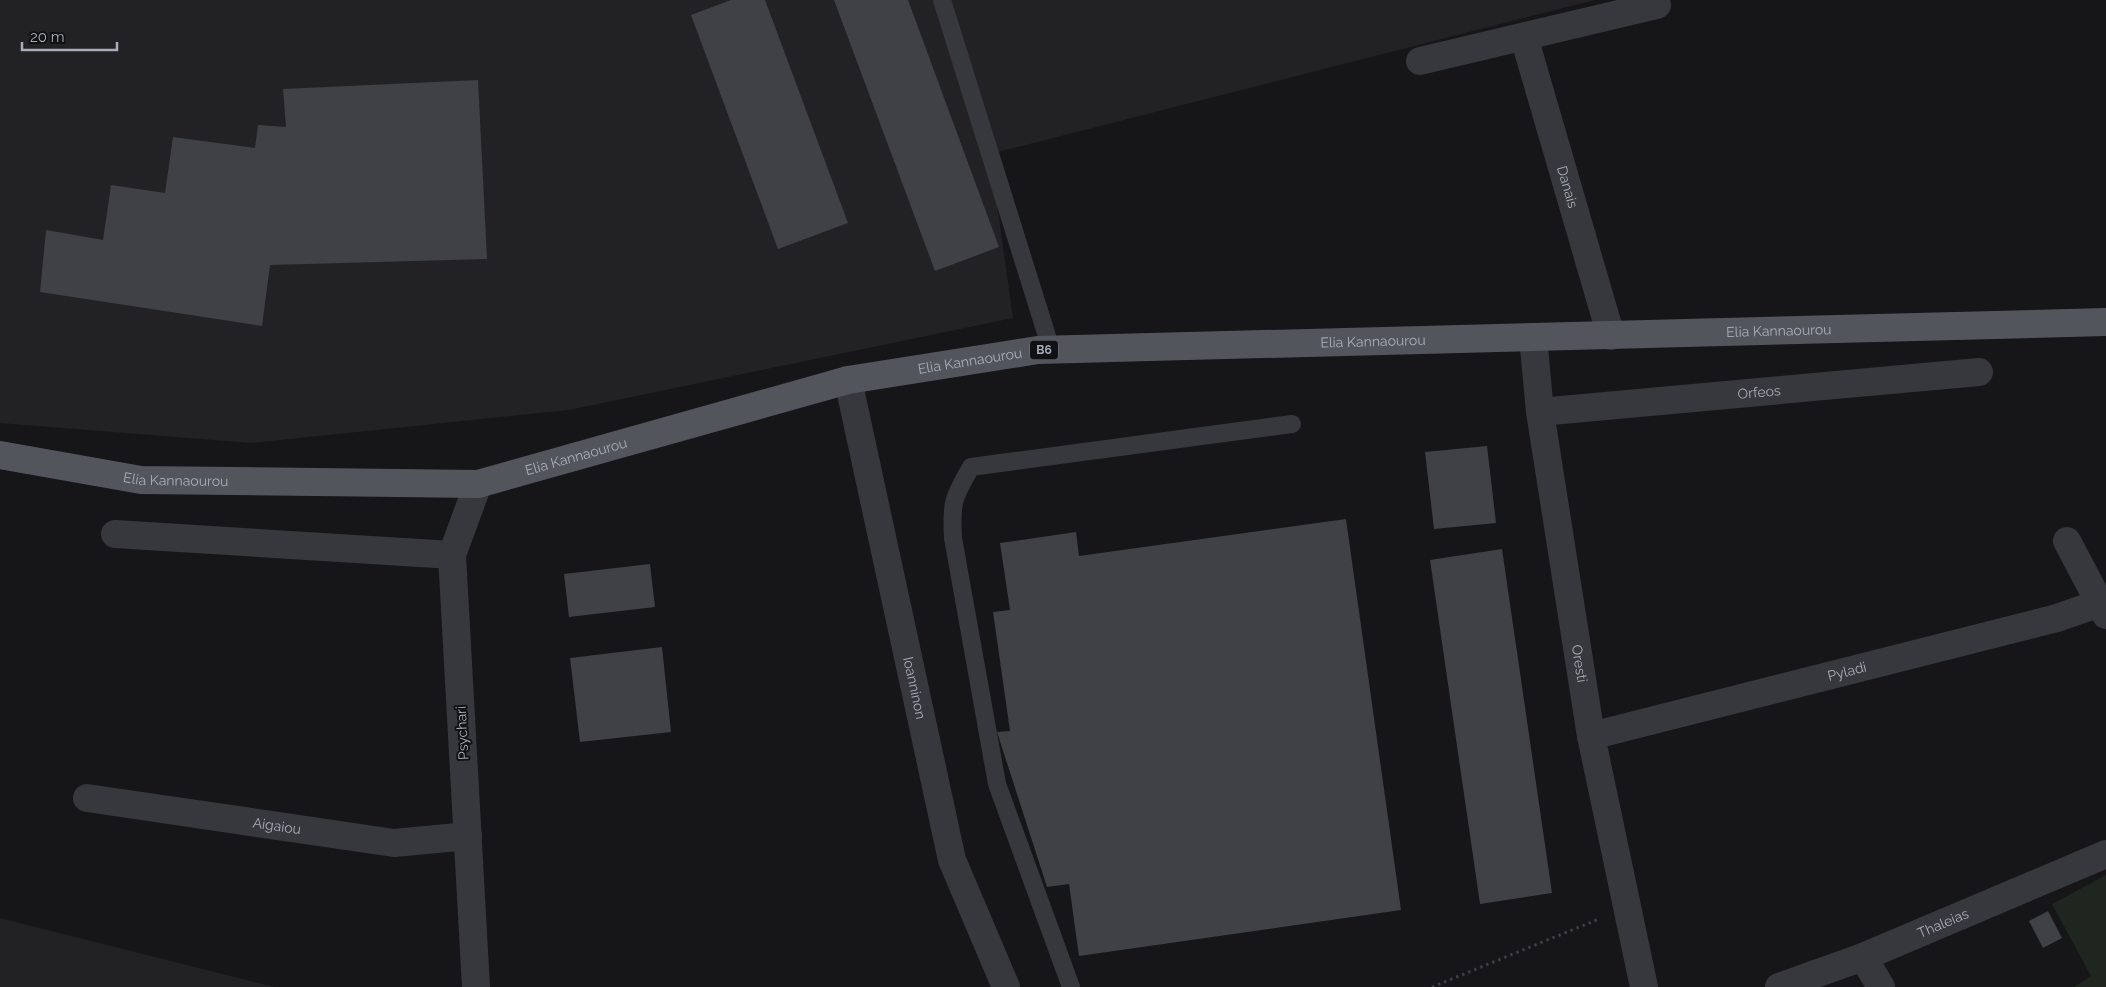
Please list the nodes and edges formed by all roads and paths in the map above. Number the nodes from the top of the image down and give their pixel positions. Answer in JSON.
{"nodes":[{"id":1,"x":942,"y":0,"type":"edge"},
{"id":2,"x":1658,"y":5,"type":"dead end"},
{"id":3,"x":1524,"y":37,"type":"junction"},
{"id":4,"x":1420,"y":61,"type":"dead end"},
{"id":5,"x":2106,"y":322,"type":"edge"},
{"id":6,"x":1611,"y":336,"type":"junction"},
{"id":7,"x":1534,"y":337,"type":"junction"},
{"id":8,"x":1052,"y":349,"type":"junction"},
{"id":9,"x":1979,"y":372,"type":"dead end"},
{"id":10,"x":848,"y":380,"type":"junction"},
{"id":11,"x":1540,"y":412,"type":"junction"},
{"id":12,"x":1292,"y":424,"type":"dead end"},
{"id":13,"x":0,"y":455,"type":"edge"},
{"id":14,"x":478,"y":484,"type":"junction"},
{"id":15,"x":115,"y":534,"type":"dead end"},
{"id":16,"x":2067,"y":541,"type":"dead end"},
{"id":17,"x":452,"y":555,"type":"junction"},
{"id":18,"x":2103,"y":609,"type":"edge"},
{"id":19,"x":1591,"y":736,"type":"junction"},
{"id":20,"x":87,"y":798,"type":"dead end"},
{"id":21,"x":468,"y":836,"type":"junction"},
{"id":22,"x":2106,"y":854,"type":"edge"},
{"id":23,"x":1627,"y":908,"type":"junction"},
{"id":24,"x":1863,"y":957,"type":"junction"},
{"id":25,"x":476,"y":987,"type":"edge"},
{"id":26,"x":1006,"y":987,"type":"edge"},
{"id":27,"x":1071,"y":987,"type":"edge"},
{"id":28,"x":1432,"y":987,"type":"edge"},
{"id":29,"x":1644,"y":987,"type":"edge"},
{"id":30,"x":1778,"y":987,"type":"edge"},
{"id":31,"x":1881,"y":987,"type":"edge"}],
"edges":[{"from":1,"to":8,"type":"lane"},
{"from":2,"to":3,"type":"street"},
{"from":3,"to":4,"type":"street"},
{"from":3,"to":6,"type":"street","name":"Danais"},
{"from":5,"to":6,"type":"main road","name":"Elia Kannaourou","number":"B6"},
{"from":6,"to":7,"type":"main road","name":"Elia Kannaourou","number":"B6"},
{"from":7,"to":8,"type":"main road","name":"Elia Kannaourou","number":"B6"},
{"from":7,"to":11,"type":"street","name":"Oresti"},
{"from":8,"to":10,"type":"main road","name":"Elia Kannaourou","number":"B6"},
{"from":9,"to":11,"type":"street","name":"Orfeos"},
{"from":10,"to":14,"type":"main road","name":"Elia Kannaourou","number":"B6"},
{"from":10,"to":26,"type":"street","name":"Ioanninon"},
{"from":11,"to":19,"type":"street","name":"Oresti"},
{"from":12,"to":27,"type":"lane"},
{"from":13,"to":14,"type":"main road","name":"Elia Kannaourou","number":"B6"},
{"from":14,"to":17,"type":"street","name":"Psychari"},
{"from":15,"to":17,"type":"street"},
{"from":16,"to":18,"type":"street"},
{"from":17,"to":21,"type":"street","name":"Psychari"},
{"from":18,"to":19,"type":"street","name":"Pyladi"},
{"from":19,"to":23,"type":"street","name":"Oresti"},
{"from":20,"to":21,"type":"street","name":"Aigaiou"},
{"from":21,"to":25,"type":"street","name":"Psychari"},
{"from":22,"to":24,"type":"street","name":"Thaleias"},
{"from":23,"to":28,"type":"path"},
{"from":23,"to":29,"type":"street","name":"Oresti"},
{"from":24,"to":30,"type":"street","name":"Thaleias"},
{"from":24,"to":31,"type":"street"}]}
